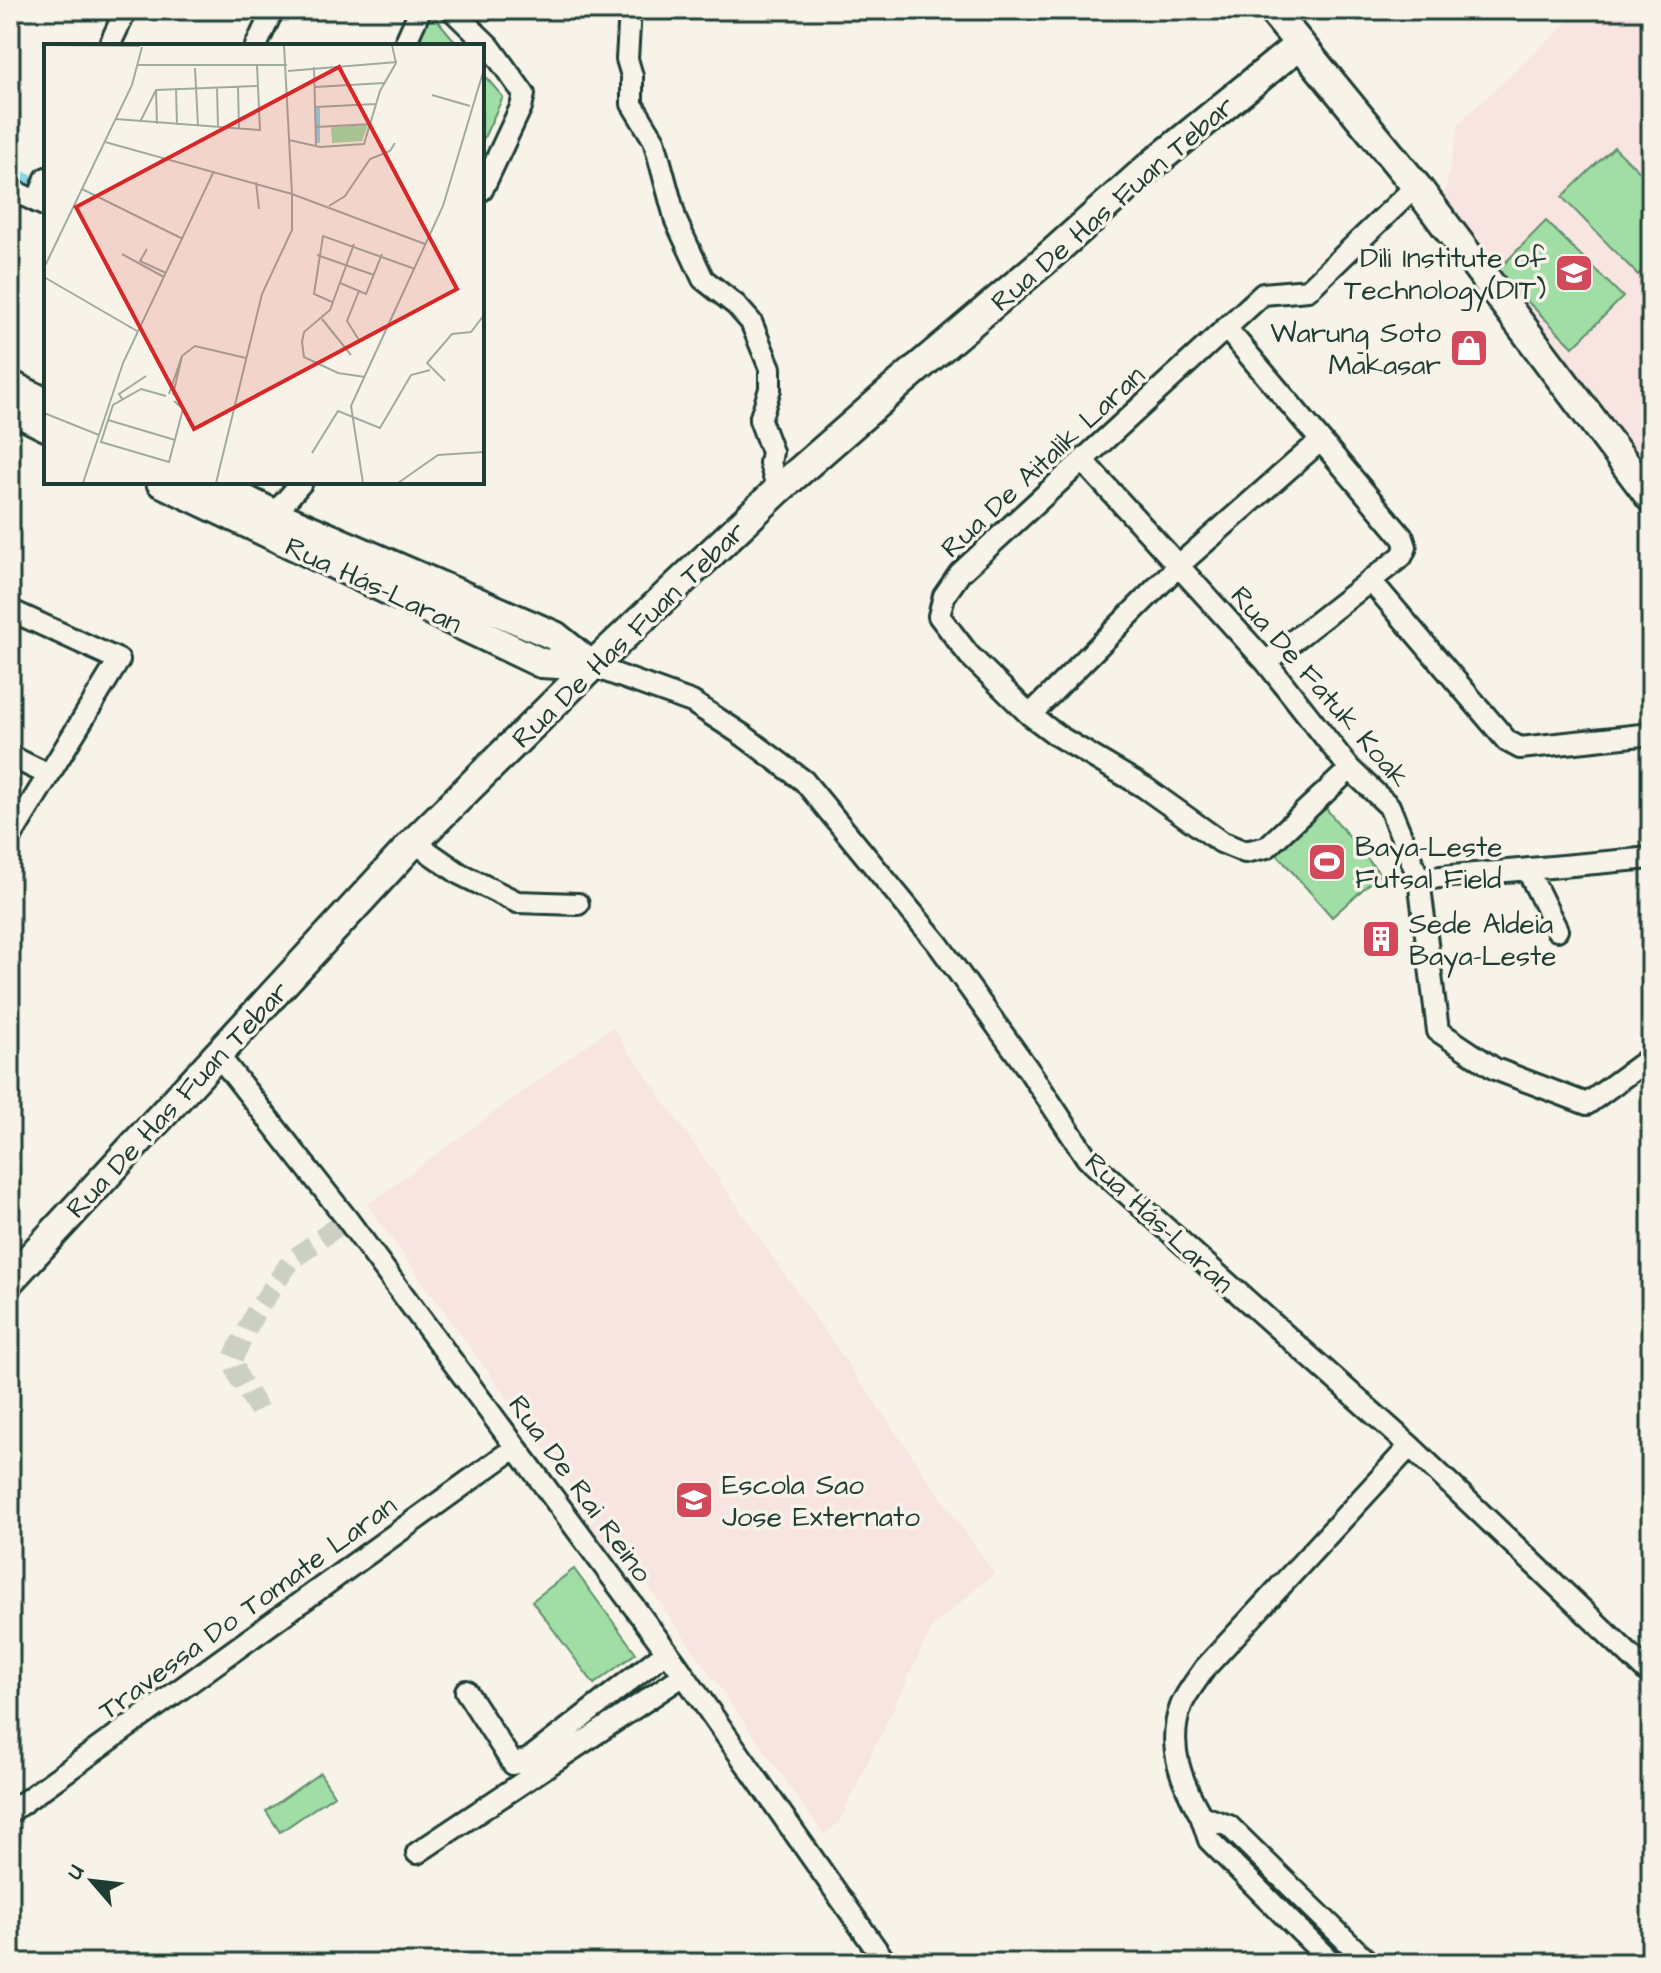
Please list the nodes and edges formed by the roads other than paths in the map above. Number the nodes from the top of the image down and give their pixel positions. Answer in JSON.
{"nodes":[{"id":1,"x":126,"y":10,"type":"edge"},
{"id":2,"x":273,"y":10,"type":"edge"},
{"id":3,"x":420,"y":10,"type":"edge"},
{"id":4,"x":452,"y":10,"type":"edge"},
{"id":5,"x":630,"y":10,"type":"edge"},
{"id":6,"x":1272,"y":10,"type":"edge"},
{"id":7,"x":110,"y":44,"type":"edge"},
{"id":8,"x":257,"y":44,"type":"edge"},
{"id":9,"x":405,"y":44,"type":"edge"},
{"id":10,"x":1300,"y":44,"type":"junction"},
{"id":11,"x":484,"y":186,"type":"edge"},
{"id":12,"x":1416,"y":186,"type":"junction"},
{"id":13,"x":10,"y":189,"type":"edge"},
{"id":14,"x":42,"y":204,"type":"edge"},
{"id":15,"x":1226,"y":328,"type":"junction"},
{"id":16,"x":10,"y":385,"type":"edge"},
{"id":17,"x":44,"y":402,"type":"edge"},
{"id":18,"x":10,"y":408,"type":"edge"},
{"id":19,"x":44,"y":425,"type":"edge"},
{"id":20,"x":1320,"y":441,"type":"junction"},
{"id":21,"x":1083,"y":461,"type":"junction"},
{"id":22,"x":166,"y":484,"type":"edge"},
{"id":23,"x":211,"y":484,"type":"edge"},
{"id":24,"x":300,"y":484,"type":"edge"},
{"id":25,"x":778,"y":490,"type":"junction"},
{"id":26,"x":1651,"y":498,"type":"edge"},
{"id":27,"x":267,"y":522,"type":"junction"},
{"id":28,"x":1178,"y":566,"type":"junction"},
{"id":29,"x":1371,"y":581,"type":"junction"},
{"id":30,"x":10,"y":610,"type":"edge"},
{"id":31,"x":1266,"y":662,"type":"junction"},
{"id":32,"x":592,"y":666,"type":"junction"},
{"id":33,"x":1030,"y":715,"type":"junction"},
{"id":34,"x":1651,"y":734,"type":"edge"},
{"id":35,"x":10,"y":756,"type":"edge"},
{"id":36,"x":1350,"y":769,"type":"junction"},
{"id":37,"x":49,"y":775,"type":"junction"},
{"id":38,"x":10,"y":838,"type":"edge"},
{"id":39,"x":414,"y":842,"type":"junction"},
{"id":40,"x":1651,"y":858,"type":"edge"},
{"id":41,"x":1528,"y":871,"type":"junction"},
{"id":42,"x":1419,"y":879,"type":"junction"},
{"id":43,"x":578,"y":904,"type":"dead end"},
{"id":44,"x":1557,"y":930,"type":"dead end"},
{"id":45,"x":218,"y":1055,"type":"junction"},
{"id":46,"x":1651,"y":1057,"type":"edge"},
{"id":47,"x":10,"y":1280,"type":"edge"},
{"id":48,"x":1410,"y":1446,"type":"junction"},
{"id":49,"x":516,"y":1447,"type":"junction"},
{"id":50,"x":667,"y":1651,"type":"junction"},
{"id":51,"x":684,"y":1675,"type":"junction"},
{"id":52,"x":1651,"y":1675,"type":"edge"},
{"id":53,"x":466,"y":1691,"type":"dead end"},
{"id":54,"x":10,"y":1812,"type":"edge"},
{"id":55,"x":1201,"y":1816,"type":"junction"},
{"id":56,"x":417,"y":1853,"type":"dead end"},
{"id":57,"x":886,"y":1963,"type":"edge"},
{"id":58,"x":1332,"y":1963,"type":"edge"},
{"id":59,"x":1369,"y":1963,"type":"edge"}],
"edges":[{"from":1,"to":7,"type":"street"},
{"from":2,"to":8,"type":"street"},
{"from":3,"to":9,"type":"street"},
{"from":4,"to":11,"type":"street"},
{"from":5,"to":25,"type":"street"},
{"from":6,"to":10,"type":"street"},
{"from":10,"to":12,"type":"street"},
{"from":10,"to":25,"type":"street","name":"Rua De Has Fuan Tebar"},
{"from":12,"to":15,"type":"street","name":"Rua De Aitalik Laran"},
{"from":12,"to":26,"type":"street"},
{"from":13,"to":14,"type":"street"},
{"from":15,"to":20,"type":"street"},
{"from":15,"to":21,"type":"street","name":"Rua De Aitalik Laran"},
{"from":16,"to":17,"type":"street"},
{"from":18,"to":19,"type":"street"},
{"from":20,"to":28,"type":"street"},
{"from":20,"to":29,"type":"street"},
{"from":21,"to":28,"type":"street","name":"Rua De Fatuk Koak"},
{"from":21,"to":33,"type":"street","name":"Rua De Aitalik Laran"},
{"from":22,"to":27,"type":"street","name":"Rua Hás-Laran"},
{"from":23,"to":27,"type":"street","name":"Rua Hás-Laran"},
{"from":24,"to":27,"type":"street"},
{"from":25,"to":32,"type":"street","name":"Rua De Has Fuan Tebar"},
{"from":27,"to":32,"type":"street","name":"Rua Hás-Laran"},
{"from":28,"to":31,"type":"street","name":"Rua De Fatuk Koak"},
{"from":28,"to":33,"type":"street"},
{"from":29,"to":31,"type":"street"},
{"from":29,"to":34,"type":"street"},
{"from":30,"to":37,"type":"street"},
{"from":31,"to":36,"type":"street","name":"Rua De Fatuk Koak"},
{"from":32,"to":39,"type":"street","name":"Rua De Has Fuan Tebar"},
{"from":32,"to":48,"type":"street","name":"Rua Hás-Laran"},
{"from":33,"to":36,"type":"street","name":"Rua De Aitalik Laran"},
{"from":35,"to":37,"type":"street"},
{"from":36,"to":42,"type":"street","name":"Rua De Fatuk Koak"},
{"from":37,"to":38,"type":"street"},
{"from":39,"to":43,"type":"street"},
{"from":39,"to":45,"type":"street","name":"Rua De Has Fuan Tebar"},
{"from":40,"to":41,"type":"street"},
{"from":41,"to":42,"type":"street"},
{"from":41,"to":44,"type":"street"},
{"from":42,"to":46,"type":"street","name":"Rua De Fatuk Koak"},
{"from":45,"to":47,"type":"street","name":"Rua De Has Fuan Tebar"},
{"from":45,"to":49,"type":"street","name":"Rua De Rai Reino"},
{"from":48,"to":52,"type":"street","name":"Rua Hás-Laran"},
{"from":48,"to":55,"type":"street"},
{"from":49,"to":50,"type":"street","name":"Rua De Rai Reino"},
{"from":49,"to":54,"type":"street","name":"Travessa Do Tomate Laran"},
{"from":50,"to":51,"type":"street","name":"Rua De Rai Reino"},
{"from":50,"to":53,"type":"street"},
{"from":51,"to":56,"type":"street"},
{"from":51,"to":57,"type":"street","name":"Rua De Rai Reino"},
{"from":55,"to":58,"type":"street"},
{"from":55,"to":59,"type":"street"}]}
